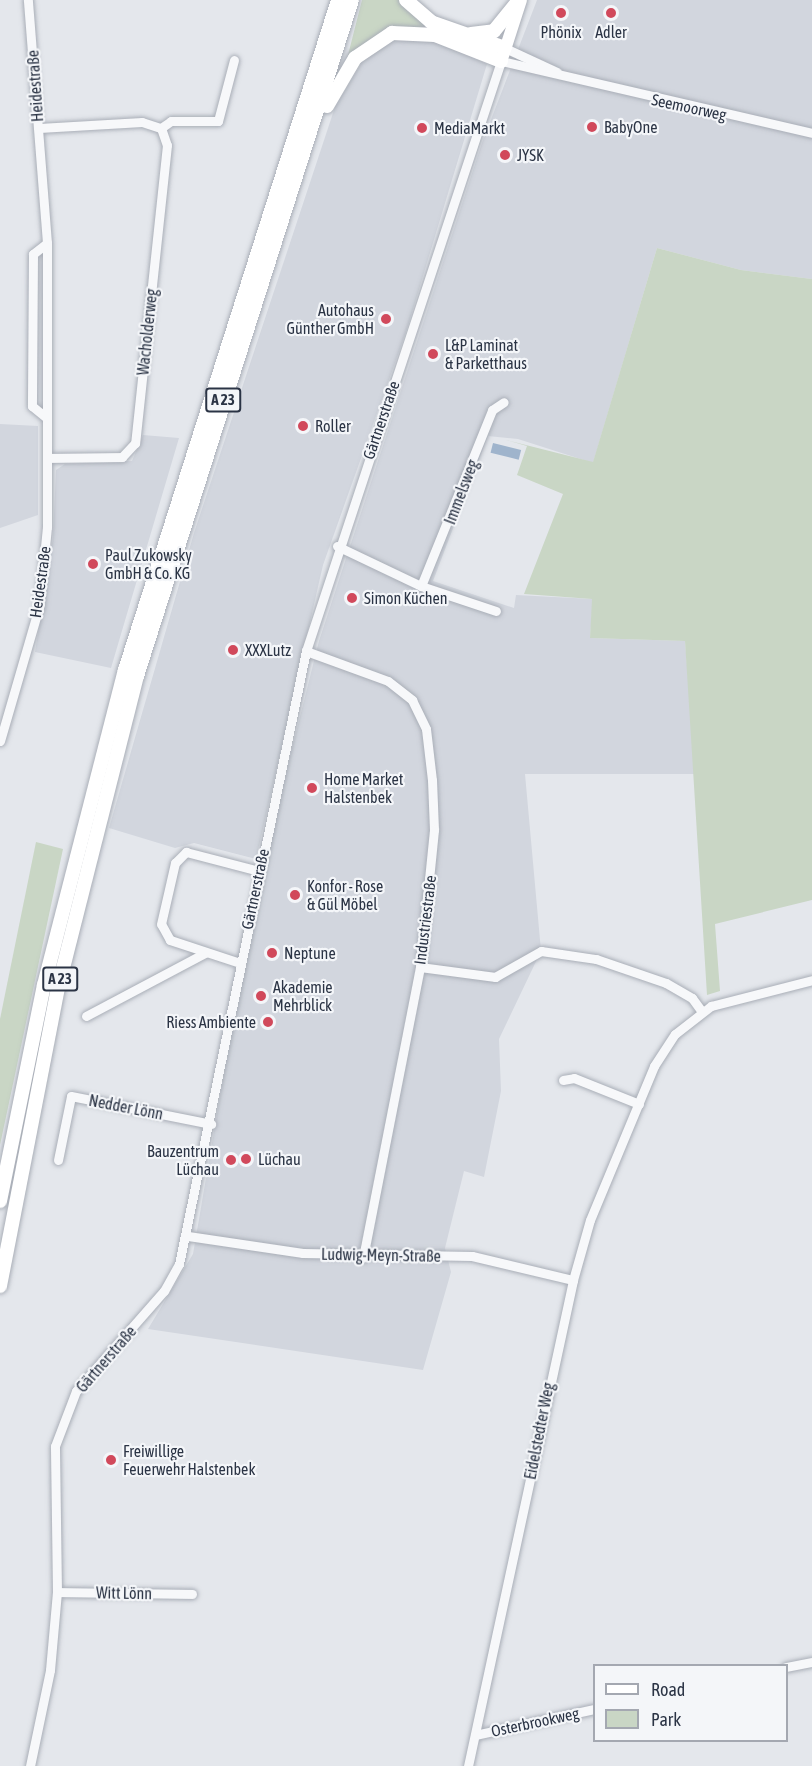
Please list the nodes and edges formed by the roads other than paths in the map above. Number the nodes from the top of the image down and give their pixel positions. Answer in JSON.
{"nodes":[{"id":1,"x":28,"y":0,"type":"edge"},
{"id":2,"x":338,"y":0,"type":"edge"},
{"id":3,"x":352,"y":0,"type":"edge"},
{"id":4,"x":406,"y":0,"type":"edge"},
{"id":5,"x":520,"y":0,"type":"edge"},
{"id":6,"x":458,"y":33,"type":"junction"},
{"id":7,"x":503,"y":55,"type":"junction"},
{"id":8,"x":234,"y":60,"type":"dead end"},
{"id":9,"x":567,"y":78,"type":"junction"},
{"id":10,"x":315,"y":126,"type":"junction"},
{"id":11,"x":39,"y":128,"type":"junction"},
{"id":12,"x":161,"y":128,"type":"junction"},
{"id":13,"x":812,"y":133,"type":"edge"},
{"id":14,"x":46,"y":243,"type":"junction"},
{"id":15,"x":504,"y":402,"type":"dead end"},
{"id":16,"x":47,"y":418,"type":"junction"},
{"id":17,"x":48,"y":458,"type":"junction"},
{"id":18,"x":337,"y":546,"type":"junction"},
{"id":19,"x":420,"y":586,"type":"junction"},
{"id":20,"x":496,"y":611,"type":"dead end"},
{"id":21,"x":306,"y":651,"type":"junction"},
{"id":22,"x":0,"y":741,"type":"edge"},
{"id":23,"x":259,"y":871,"type":"junction"},
{"id":24,"x":205,"y":953,"type":"junction"},
{"id":25,"x":240,"y":963,"type":"junction"},
{"id":26,"x":420,"y":967,"type":"junction"},
{"id":27,"x":812,"y":980,"type":"edge"},
{"id":28,"x":702,"y":1012,"type":"junction"},
{"id":29,"x":86,"y":1016,"type":"dead end"},
{"id":30,"x":563,"y":1080,"type":"dead end"},
{"id":31,"x":639,"y":1104,"type":"junction"},
{"id":32,"x":211,"y":1124,"type":"junction"},
{"id":33,"x":58,"y":1160,"type":"dead end"},
{"id":34,"x":0,"y":1201,"type":"edge"},
{"id":35,"x":188,"y":1236,"type":"junction"},
{"id":36,"x":363,"y":1257,"type":"junction"},
{"id":37,"x":573,"y":1280,"type":"junction"},
{"id":38,"x":0,"y":1286,"type":"edge"},
{"id":39,"x":57,"y":1592,"type":"junction"},
{"id":40,"x":192,"y":1594,"type":"dead end"},
{"id":41,"x":812,"y":1662,"type":"edge"},
{"id":42,"x":788,"y":1667,"type":"edge"},
{"id":43,"x":593,"y":1709,"type":"edge"},
{"id":44,"x":475,"y":1735,"type":"junction"},
{"id":45,"x":30,"y":1766,"type":"edge"},
{"id":46,"x":468,"y":1766,"type":"edge"}],
"edges":[{"from":1,"to":11,"type":"street","name":"Heidestraße"},
{"from":2,"to":34,"type":"highway","number":"A 23"},
{"from":3,"to":10,"type":"highway","number":"A 23"},
{"from":4,"to":6,"type":"highway"},
{"from":5,"to":6,"type":"highway"},
{"from":5,"to":7,"type":"main road","name":"Gärtnerstraße"},
{"from":6,"to":7,"type":"highway"},
{"from":7,"to":9,"type":"street","name":"Seemoorweg"},
{"from":7,"to":9,"type":"street","name":"Seemoorweg"},
{"from":7,"to":10,"type":"highway"},
{"from":7,"to":18,"type":"street","name":"Gärtnerstraße"},
{"from":8,"to":12,"type":"street"},
{"from":9,"to":13,"type":"street","name":"Seemoorweg"},
{"from":10,"to":38,"type":"highway","number":"A 23"},
{"from":11,"to":12,"type":"street"},
{"from":11,"to":14,"type":"street","name":"Heidestraße"},
{"from":12,"to":17,"type":"street","name":"Wacholderweg"},
{"from":14,"to":16,"type":"street","name":"Heidestraße"},
{"from":14,"to":16,"type":"street"},
{"from":15,"to":19,"type":"street","name":"Immelsweg"},
{"from":16,"to":17,"type":"street","name":"Heidestraße"},
{"from":17,"to":22,"type":"street","name":"Heidestraße"},
{"from":18,"to":19,"type":"street"},
{"from":18,"to":21,"type":"street","name":"Gärtnerstraße"},
{"from":19,"to":20,"type":"street"},
{"from":21,"to":23,"type":"street","name":"Gärtnerstraße"},
{"from":21,"to":26,"type":"street","name":"Industriestraße"},
{"from":23,"to":24,"type":"street"},
{"from":23,"to":25,"type":"street","name":"Gärtnerstraße"},
{"from":24,"to":25,"type":"street"},
{"from":24,"to":29,"type":"street"},
{"from":25,"to":32,"type":"street","name":"Gärtnerstraße"},
{"from":26,"to":28,"type":"street"},
{"from":26,"to":36,"type":"street","name":"Industriestraße"},
{"from":27,"to":28,"type":"street","name":"Eidelstedter Weg"},
{"from":28,"to":31,"type":"street","name":"Eidelstedter Weg"},
{"from":30,"to":31,"type":"street"},
{"from":31,"to":37,"type":"street","name":"Eidelstedter Weg"},
{"from":32,"to":33,"type":"street","name":"Nedder Lönn"},
{"from":32,"to":35,"type":"street","name":"Gärtnerstraße"},
{"from":35,"to":36,"type":"street","name":"Ludwig-Meyn-Straße"},
{"from":35,"to":39,"type":"street","name":"Gärtnerstraße"},
{"from":36,"to":37,"type":"street","name":"Ludwig-Meyn-Straße"},
{"from":37,"to":44,"type":"street","name":"Eidelstedter Weg"},
{"from":39,"to":40,"type":"street","name":"Witt Lönn"},
{"from":39,"to":45,"type":"street","name":"Gärtnerstraße"},
{"from":41,"to":42,"type":"street"},
{"from":43,"to":44,"type":"street","name":"Osterbrookweg"},
{"from":44,"to":46,"type":"street","name":"Eidelstedter Weg"}]}
